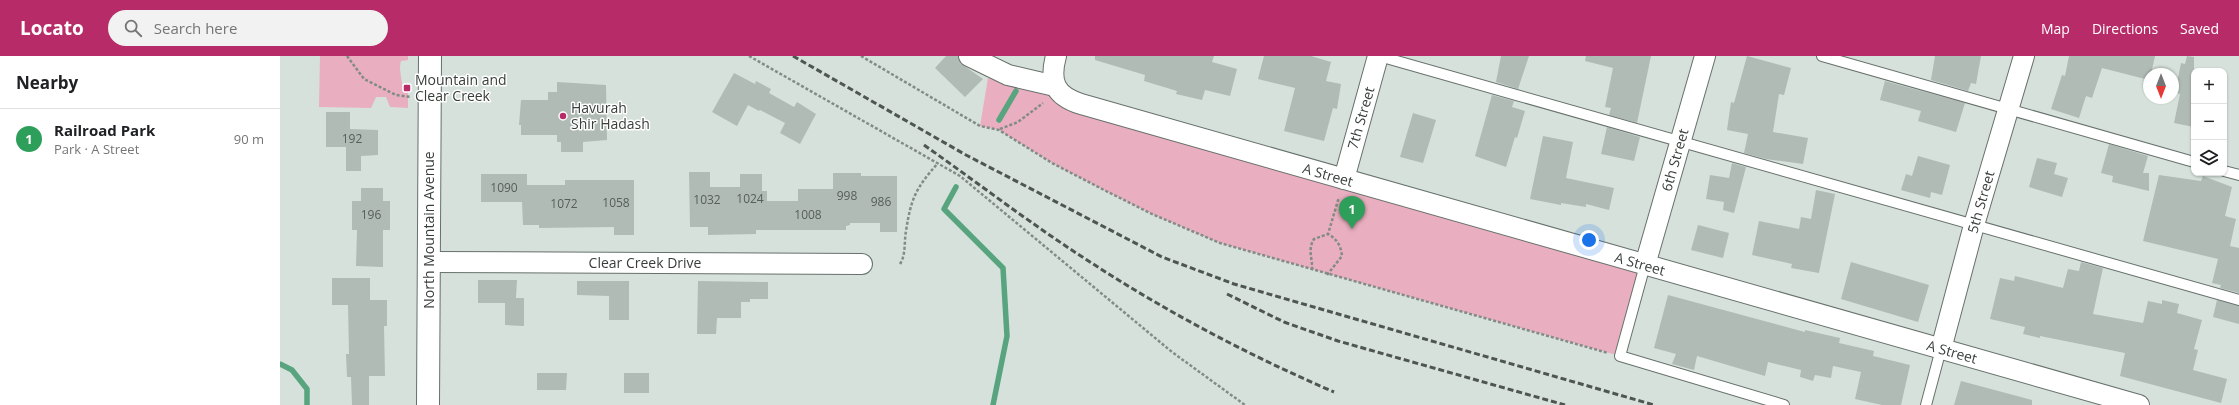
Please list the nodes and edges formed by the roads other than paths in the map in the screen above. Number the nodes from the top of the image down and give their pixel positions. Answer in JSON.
{"nodes":[{"id":1,"x":430,"y":56,"type":"edge"},
{"id":2,"x":969,"y":56,"type":"edge"},
{"id":3,"x":1056,"y":56,"type":"edge"},
{"id":4,"x":1379,"y":56,"type":"edge"},
{"id":5,"x":1705,"y":56,"type":"edge"},
{"id":6,"x":1822,"y":56,"type":"edge"},
{"id":7,"x":2024,"y":56,"type":"edge"},
{"id":8,"x":1056,"y":89,"type":"junction"},
{"id":9,"x":2008,"y":109,"type":"junction"},
{"id":10,"x":1680,"y":142,"type":"junction"},
{"id":11,"x":2191,"y":161,"type":"edge"},
{"id":12,"x":2227,"y":172,"type":"edge"},
{"id":13,"x":2239,"y":175,"type":"edge"},
{"id":14,"x":1344,"y":179,"type":"junction"},
{"id":15,"x":1974,"y":225,"type":"junction"},
{"id":16,"x":429,"y":262,"type":"junction"},
{"id":17,"x":862,"y":264,"type":"dead end"},
{"id":18,"x":1645,"y":265,"type":"junction"},
{"id":19,"x":2239,"y":300,"type":"edge"},
{"id":20,"x":1941,"y":349,"type":"junction"},
{"id":21,"x":428,"y":405,"type":"edge"},
{"id":22,"x":1784,"y":405,"type":"edge"},
{"id":23,"x":1926,"y":405,"type":"edge"},
{"id":24,"x":2139,"y":405,"type":"edge"}],
"edges":[{"from":1,"to":16,"type":"street","name":"North Mountain Avenue"},
{"from":2,"to":8,"type":"street"},
{"from":3,"to":8,"type":"street"},
{"from":4,"to":10,"type":"lane"},
{"from":4,"to":14,"type":"street","name":"7th Street"},
{"from":5,"to":10,"type":"street","name":"6th Street"},
{"from":6,"to":9,"type":"lane"},
{"from":7,"to":9,"type":"street","name":"5th Street"},
{"from":8,"to":14,"type":"street","name":"A Street"},
{"from":9,"to":11,"type":"lane"},
{"from":9,"to":15,"type":"street","name":"5th Street"},
{"from":10,"to":15,"type":"lane"},
{"from":10,"to":18,"type":"street","name":"6th Street"},
{"from":12,"to":13,"type":"lane"},
{"from":14,"to":18,"type":"street","name":"A Street"},
{"from":15,"to":19,"type":"lane"},
{"from":15,"to":20,"type":"street","name":"5th Street"},
{"from":16,"to":17,"type":"street","name":"Clear Creek Drive"},
{"from":16,"to":21,"type":"street","name":"North Mountain Avenue"},
{"from":18,"to":20,"type":"street","name":"A Street"},
{"from":18,"to":22,"type":"lane"},
{"from":20,"to":23,"type":"lane"},
{"from":20,"to":24,"type":"street","name":"A Street"}]}
